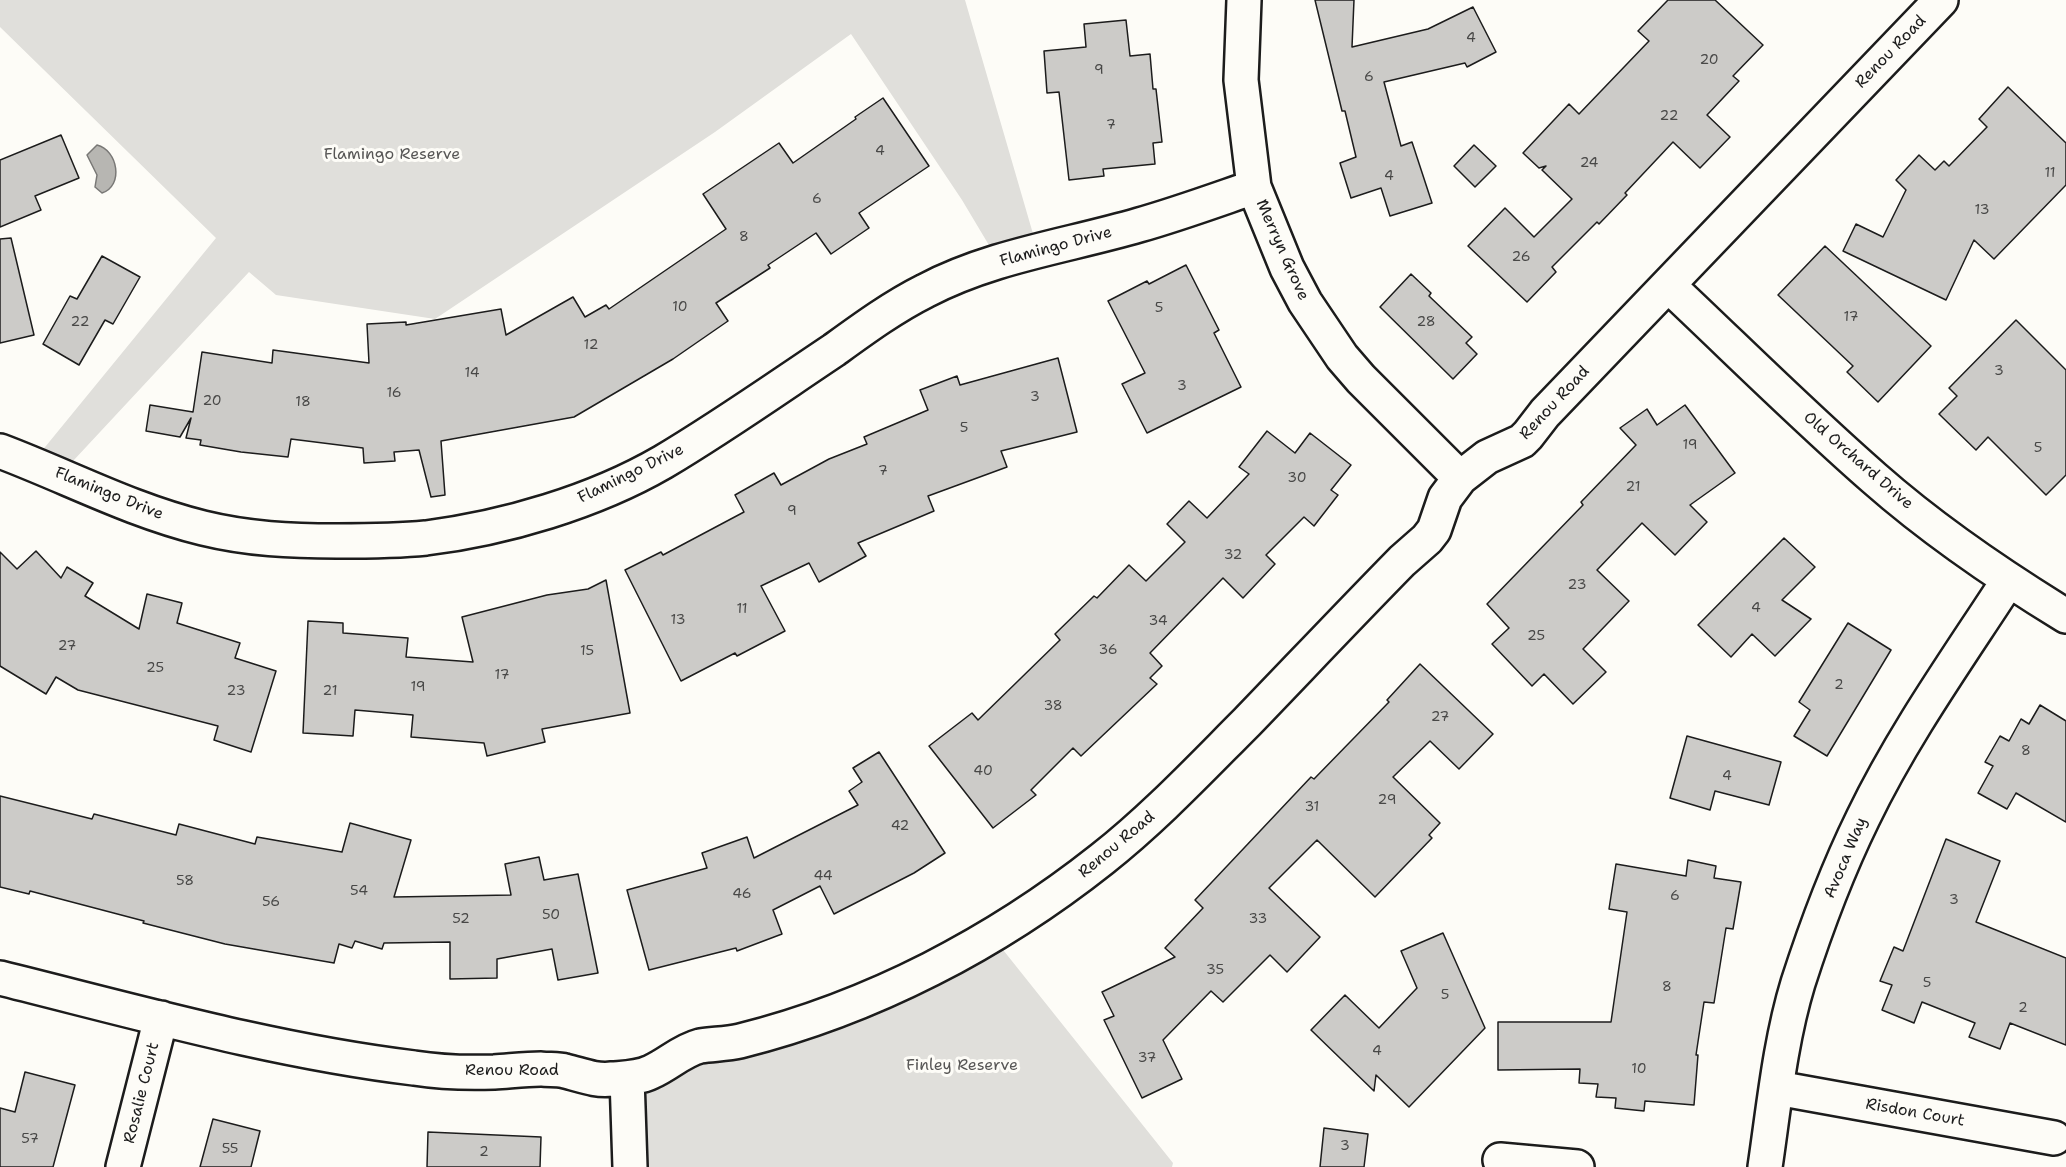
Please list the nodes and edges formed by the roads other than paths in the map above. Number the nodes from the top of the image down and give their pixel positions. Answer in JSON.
{"nodes":[{"id":1,"x":1244,"y":0,"type":"edge"},
{"id":2,"x":1941,"y":0,"type":"edge"},
{"id":3,"x":1254,"y":186,"type":"junction"},
{"id":4,"x":1668,"y":285,"type":"junction"},
{"id":5,"x":0,"y":451,"type":"edge"},
{"id":6,"x":1460,"y":478,"type":"junction"},
{"id":7,"x":2008,"y":581,"type":"junction"},
{"id":8,"x":2066,"y":616,"type":"edge"},
{"id":9,"x":0,"y":978,"type":"edge"},
{"id":10,"x":161,"y":1018,"type":"junction"},
{"id":11,"x":627,"y":1078,"type":"junction"},
{"id":12,"x":1777,"y":1088,"type":"junction"},
{"id":13,"x":2054,"y":1138,"type":"dead end"},
{"id":14,"x":1500,"y":1160,"type":"dead end"},
{"id":15,"x":123,"y":1167,"type":"edge"},
{"id":16,"x":630,"y":1167,"type":"edge"},
{"id":17,"x":1577,"y":1167,"type":"edge"},
{"id":18,"x":1765,"y":1167,"type":"edge"}],
"edges":[{"from":1,"to":3,"type":"street","name":"Merryn Grove"},
{"from":2,"to":4,"type":"street","name":"Renou Road"},
{"from":3,"to":5,"type":"street","name":"Flamingo Drive"},
{"from":3,"to":6,"type":"street","name":"Merryn Grove"},
{"from":4,"to":6,"type":"street","name":"Renou Road"},
{"from":4,"to":7,"type":"street","name":"Old Orchard Drive"},
{"from":6,"to":11,"type":"street","name":"Renou Road"},
{"from":7,"to":8,"type":"street","name":"Old Orchard Drive"},
{"from":7,"to":12,"type":"street","name":"Avoca Way"},
{"from":9,"to":10,"type":"street","name":"Renou Road"},
{"from":10,"to":11,"type":"street","name":"Renou Road"},
{"from":10,"to":15,"type":"street","name":"Rosalie Court"},
{"from":11,"to":16,"type":"street"},
{"from":12,"to":13,"type":"street","name":"Risdon Court"},
{"from":12,"to":18,"type":"street","name":"Avoca Way"},
{"from":14,"to":17,"type":"street"}]}
